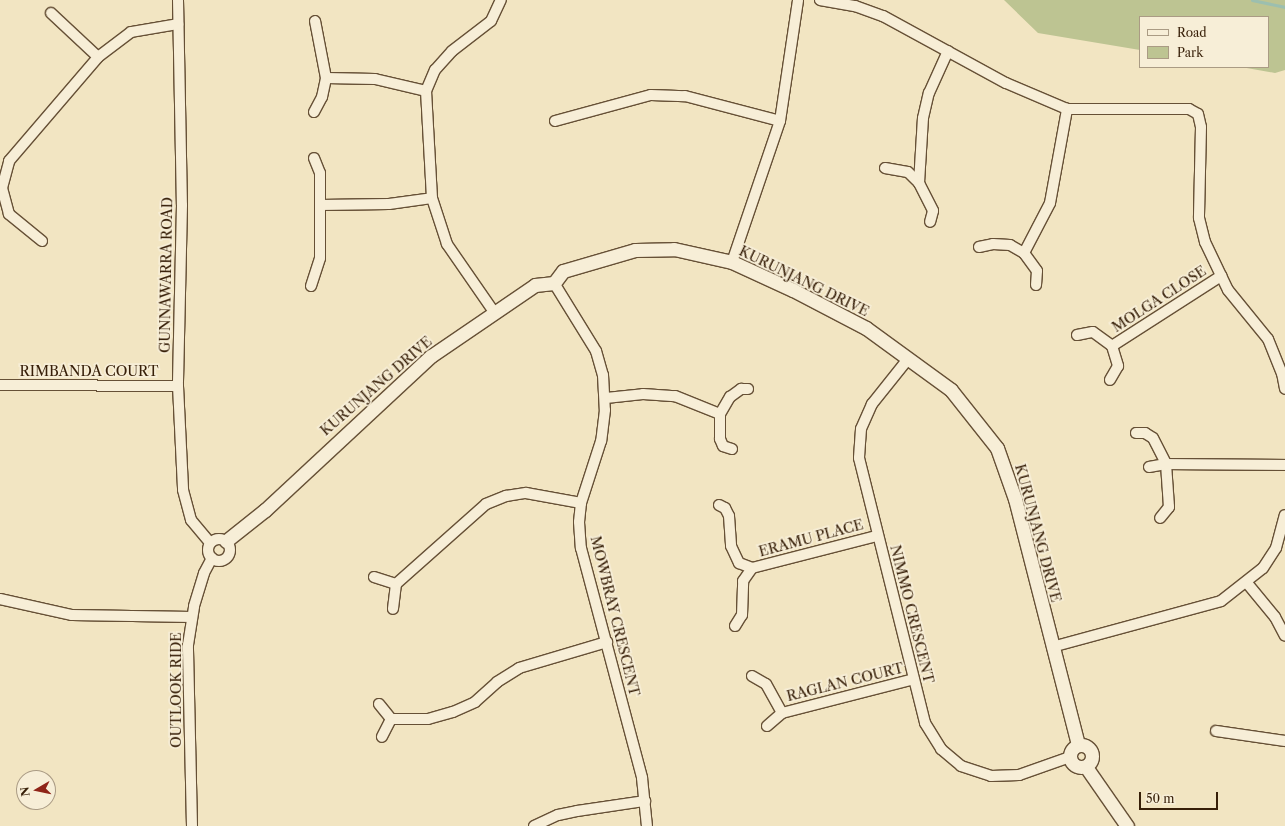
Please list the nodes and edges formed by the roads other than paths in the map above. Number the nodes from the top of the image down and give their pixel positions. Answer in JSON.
{"nodes":[{"id":1,"x":178,"y":0,"type":"edge"},
{"id":2,"x":501,"y":0,"type":"edge"},
{"id":3,"x":798,"y":0,"type":"edge"},
{"id":4,"x":820,"y":0,"type":"edge"},
{"id":5,"x":51,"y":13,"type":"dead end"},
{"id":6,"x":315,"y":22,"type":"dead end"},
{"id":7,"x":178,"y":24,"type":"junction"},
{"id":8,"x":948,"y":51,"type":"junction"},
{"id":9,"x":98,"y":57,"type":"junction"},
{"id":10,"x":326,"y":78,"type":"junction"},
{"id":11,"x":426,"y":91,"type":"junction"},
{"id":12,"x":1067,"y":109,"type":"junction"},
{"id":13,"x":314,"y":112,"type":"dead end"},
{"id":14,"x":555,"y":121,"type":"dead end"},
{"id":15,"x":780,"y":121,"type":"junction"},
{"id":16,"x":314,"y":158,"type":"dead end"},
{"id":17,"x":885,"y":168,"type":"dead end"},
{"id":18,"x":919,"y":183,"type":"junction"},
{"id":19,"x":432,"y":198,"type":"junction"},
{"id":20,"x":320,"y":205,"type":"junction"},
{"id":21,"x":930,"y":222,"type":"dead end"},
{"id":22,"x":42,"y":241,"type":"dead end"},
{"id":23,"x":979,"y":247,"type":"dead end"},
{"id":24,"x":1024,"y":253,"type":"junction"},
{"id":25,"x":732,"y":262,"type":"junction"},
{"id":26,"x":1221,"y":276,"type":"junction"},
{"id":27,"x":554,"y":283,"type":"junction"},
{"id":28,"x":1036,"y":285,"type":"dead end"},
{"id":29,"x":311,"y":286,"type":"dead end"},
{"id":30,"x":494,"y":312,"type":"junction"},
{"id":31,"x":1077,"y":335,"type":"dead end"},
{"id":32,"x":1112,"y":346,"type":"junction"},
{"id":33,"x":908,"y":359,"type":"junction"},
{"id":34,"x":1110,"y":380,"type":"dead end"},
{"id":35,"x":0,"y":385,"type":"edge"},
{"id":36,"x":178,"y":386,"type":"junction"},
{"id":37,"x":748,"y":389,"type":"dead end"},
{"id":38,"x":1285,"y":389,"type":"edge"},
{"id":39,"x":606,"y":398,"type":"junction"},
{"id":40,"x":720,"y":414,"type":"junction"},
{"id":41,"x":1136,"y":433,"type":"dead end"},
{"id":42,"x":732,"y":449,"type":"dead end"},
{"id":43,"x":1166,"y":464,"type":"junction"},
{"id":44,"x":1285,"y":465,"type":"edge"},
{"id":45,"x":1148,"y":467,"type":"dead end"},
{"id":46,"x":581,"y":503,"type":"junction"},
{"id":47,"x":719,"y":505,"type":"dead end"},
{"id":48,"x":1285,"y":515,"type":"edge"},
{"id":49,"x":1160,"y":518,"type":"dead end"},
{"id":50,"x":877,"y":536,"type":"junction"},
{"id":51,"x":226,"y":541,"type":"junction"},
{"id":52,"x":210,"y":543,"type":"junction"},
{"id":53,"x":212,"y":558,"type":"junction"},
{"id":54,"x":752,"y":568,"type":"junction"},
{"id":55,"x":374,"y":577,"type":"dead end"},
{"id":56,"x":1247,"y":583,"type":"junction"},
{"id":57,"x":396,"y":584,"type":"junction"},
{"id":58,"x":0,"y":599,"type":"edge"},
{"id":59,"x":393,"y":609,"type":"dead end"},
{"id":60,"x":192,"y":617,"type":"junction"},
{"id":61,"x":735,"y":626,"type":"dead end"},
{"id":62,"x":1285,"y":636,"type":"edge"},
{"id":63,"x":607,"y":642,"type":"junction"},
{"id":64,"x":1052,"y":647,"type":"junction"},
{"id":65,"x":752,"y":676,"type":"dead end"},
{"id":66,"x":914,"y":679,"type":"junction"},
{"id":67,"x":379,"y":704,"type":"dead end"},
{"id":68,"x":782,"y":713,"type":"junction"},
{"id":69,"x":391,"y":719,"type":"junction"},
{"id":70,"x":767,"y":726,"type":"dead end"},
{"id":71,"x":1216,"y":731,"type":"dead end"},
{"id":72,"x":382,"y":737,"type":"dead end"},
{"id":73,"x":1285,"y":741,"type":"edge"},
{"id":74,"x":1078,"y":745,"type":"junction"},
{"id":75,"x":1070,"y":757,"type":"junction"},
{"id":76,"x":1086,"y":767,"type":"junction"},
{"id":77,"x":645,"y":801,"type":"junction"},
{"id":78,"x":192,"y":826,"type":"edge"},
{"id":79,"x":534,"y":826,"type":"edge"},
{"id":80,"x":647,"y":826,"type":"edge"},
{"id":81,"x":1127,"y":826,"type":"edge"}],
"edges":[{"from":1,"to":7,"type":"street","name":"GUNNAWARRA ROAD"},
{"from":2,"to":11,"type":"street"},
{"from":3,"to":15,"type":"street"},
{"from":4,"to":8,"type":"street"},
{"from":5,"to":9,"type":"street"},
{"from":6,"to":10,"type":"street"},
{"from":7,"to":9,"type":"street"},
{"from":7,"to":36,"type":"street","name":"GUNNAWARRA ROAD"},
{"from":8,"to":12,"type":"street"},
{"from":8,"to":18,"type":"street"},
{"from":9,"to":22,"type":"street"},
{"from":10,"to":11,"type":"street"},
{"from":10,"to":13,"type":"street"},
{"from":11,"to":19,"type":"street"},
{"from":12,"to":24,"type":"street"},
{"from":12,"to":26,"type":"street"},
{"from":14,"to":15,"type":"street"},
{"from":15,"to":25,"type":"street"},
{"from":16,"to":20,"type":"street"},
{"from":17,"to":18,"type":"street"},
{"from":18,"to":21,"type":"street"},
{"from":19,"to":20,"type":"street"},
{"from":19,"to":30,"type":"street"},
{"from":20,"to":29,"type":"street"},
{"from":23,"to":24,"type":"street"},
{"from":24,"to":28,"type":"street"},
{"from":25,"to":27,"type":"street","name":"KURUNJANG DRIVE"},
{"from":25,"to":33,"type":"street","name":"KURUNJANG DRIVE"},
{"from":26,"to":32,"type":"street","name":"MOLGA CLOSE"},
{"from":26,"to":38,"type":"street"},
{"from":27,"to":30,"type":"street","name":"KURUNJANG DRIVE"},
{"from":27,"to":39,"type":"street","name":"MOWBRAY CRESCENT"},
{"from":30,"to":51,"type":"street","name":"KURUNJANG DRIVE"},
{"from":31,"to":32,"type":"street","name":"MOLGA CLOSE"},
{"from":32,"to":34,"type":"street","name":"MOLGA CLOSE"},
{"from":33,"to":50,"type":"street","name":"NIMMO CRESCENT"},
{"from":33,"to":64,"type":"street","name":"KURUNJANG DRIVE"},
{"from":35,"to":36,"type":"street","name":"RIMBANDA COURT"},
{"from":36,"to":52,"type":"street","name":"GUNNAWARRA ROAD"},
{"from":37,"to":40,"type":"street"},
{"from":39,"to":40,"type":"street"},
{"from":39,"to":46,"type":"street","name":"MOWBRAY CRESCENT"},
{"from":40,"to":42,"type":"street"},
{"from":41,"to":43,"type":"street"},
{"from":43,"to":44,"type":"street"},
{"from":43,"to":45,"type":"street"},
{"from":43,"to":49,"type":"street"},
{"from":46,"to":57,"type":"street"},
{"from":46,"to":63,"type":"street","name":"MOWBRAY CRESCENT"},
{"from":47,"to":54,"type":"street","name":"ERAMU PLACE"},
{"from":48,"to":56,"type":"street"},
{"from":50,"to":54,"type":"street","name":"ERAMU PLACE"},
{"from":50,"to":66,"type":"street","name":"NIMMO CRESCENT"},
{"from":51,"to":52,"type":"street"},
{"from":51,"to":53,"type":"street"},
{"from":52,"to":53,"type":"street"},
{"from":53,"to":60,"type":"street","name":"OUTLOOK RIDE"},
{"from":54,"to":61,"type":"street","name":"ERAMU PLACE"},
{"from":55,"to":57,"type":"street"},
{"from":56,"to":62,"type":"street"},
{"from":56,"to":64,"type":"street"},
{"from":57,"to":59,"type":"street"},
{"from":58,"to":60,"type":"street"},
{"from":60,"to":78,"type":"street","name":"OUTLOOK RIDE"},
{"from":63,"to":69,"type":"street"},
{"from":63,"to":77,"type":"street","name":"MOWBRAY CRESCENT"},
{"from":64,"to":74,"type":"street","name":"KURUNJANG DRIVE"},
{"from":65,"to":68,"type":"street","name":"RAGLAN COURT"},
{"from":66,"to":68,"type":"street","name":"RAGLAN COURT"},
{"from":66,"to":75,"type":"street","name":"NIMMO CRESCENT"},
{"from":67,"to":69,"type":"street"},
{"from":68,"to":70,"type":"street","name":"RAGLAN COURT"},
{"from":69,"to":72,"type":"street"},
{"from":71,"to":73,"type":"street"},
{"from":74,"to":75,"type":"street"},
{"from":74,"to":76,"type":"street"},
{"from":75,"to":76,"type":"street"},
{"from":76,"to":81,"type":"street"},
{"from":77,"to":79,"type":"street"},
{"from":77,"to":80,"type":"street","name":"MOWBRAY CRESCENT"}]}
